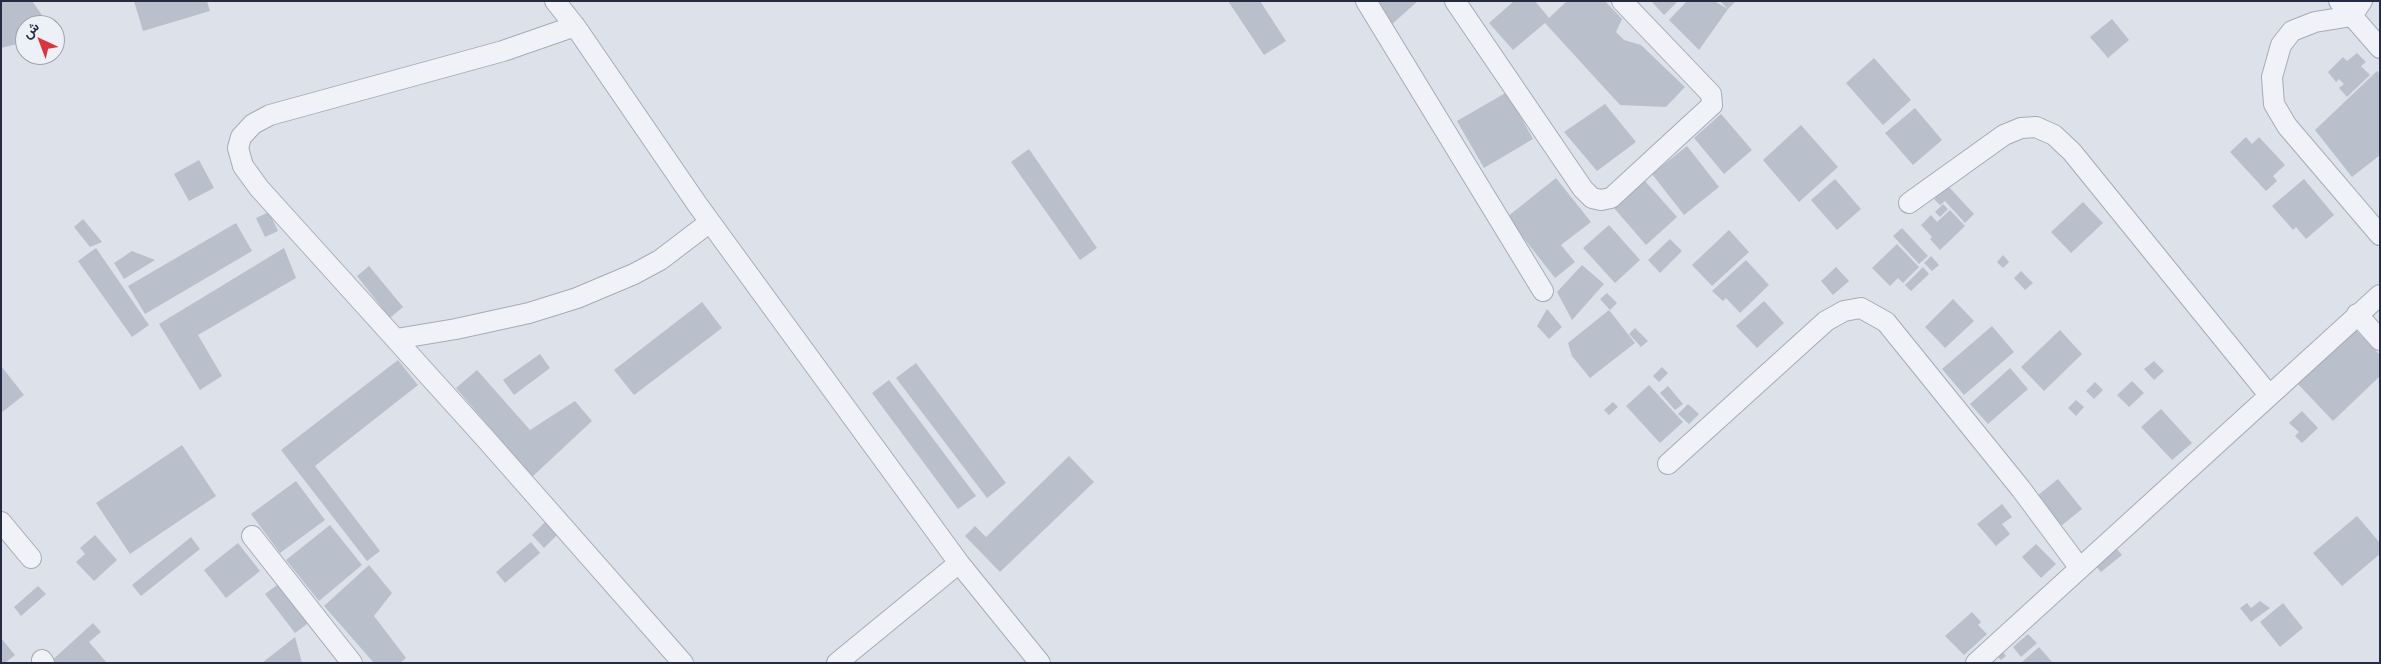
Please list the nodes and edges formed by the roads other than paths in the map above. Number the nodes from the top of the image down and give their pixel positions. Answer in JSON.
{"nodes":[{"id":1,"x":555,"y":1,"type":"edge"},
{"id":2,"x":1366,"y":1,"type":"edge"},
{"id":3,"x":1455,"y":1,"type":"edge"},
{"id":4,"x":1622,"y":1,"type":"edge"},
{"id":5,"x":2339,"y":1,"type":"edge"},
{"id":6,"x":2357,"y":9,"type":"edge"},
{"id":7,"x":575,"y":26,"type":"junction"},
{"id":8,"x":2380,"y":48,"type":"edge"},
{"id":9,"x":1909,"y":203,"type":"dead end"},
{"id":10,"x":710,"y":222,"type":"junction"},
{"id":11,"x":2380,"y":235,"type":"edge"},
{"id":12,"x":1542,"y":291,"type":"dead end"},
{"id":13,"x":2380,"y":295,"type":"edge"},
{"id":14,"x":2358,"y":314,"type":"junction"},
{"id":15,"x":396,"y":339,"type":"junction"},
{"id":16,"x":2380,"y":340,"type":"edge"},
{"id":17,"x":2269,"y":395,"type":"junction"},
{"id":18,"x":1668,"y":464,"type":"dead end"},
{"id":19,"x":1,"y":522,"type":"edge"},
{"id":20,"x":252,"y":536,"type":"dead end"},
{"id":21,"x":31,"y":558,"type":"dead end"},
{"id":22,"x":959,"y":564,"type":"junction"},
{"id":23,"x":2079,"y":567,"type":"junction"},
{"id":24,"x":1982,"y":661,"type":"edge"},
{"id":25,"x":352,"y":663,"type":"edge"},
{"id":26,"x":683,"y":663,"type":"edge"},
{"id":27,"x":837,"y":663,"type":"edge"},
{"id":28,"x":1040,"y":663,"type":"edge"}],
"edges":[{"from":1,"to":7,"type":"street"},
{"from":2,"to":12,"type":"street"},
{"from":3,"to":4,"type":"street"},
{"from":5,"to":6,"type":"street"},
{"from":6,"to":8,"type":"street"},
{"from":6,"to":11,"type":"street"},
{"from":7,"to":10,"type":"street"},
{"from":7,"to":15,"type":"street"},
{"from":9,"to":17,"type":"street"},
{"from":10,"to":15,"type":"street"},
{"from":10,"to":22,"type":"street"},
{"from":13,"to":14,"type":"street"},
{"from":14,"to":16,"type":"street"},
{"from":14,"to":17,"type":"street"},
{"from":15,"to":26,"type":"street"},
{"from":17,"to":23,"type":"street"},
{"from":18,"to":23,"type":"street"},
{"from":19,"to":21,"type":"street"},
{"from":20,"to":25,"type":"street"},
{"from":22,"to":27,"type":"street"},
{"from":22,"to":28,"type":"street"},
{"from":23,"to":24,"type":"street"}]}
